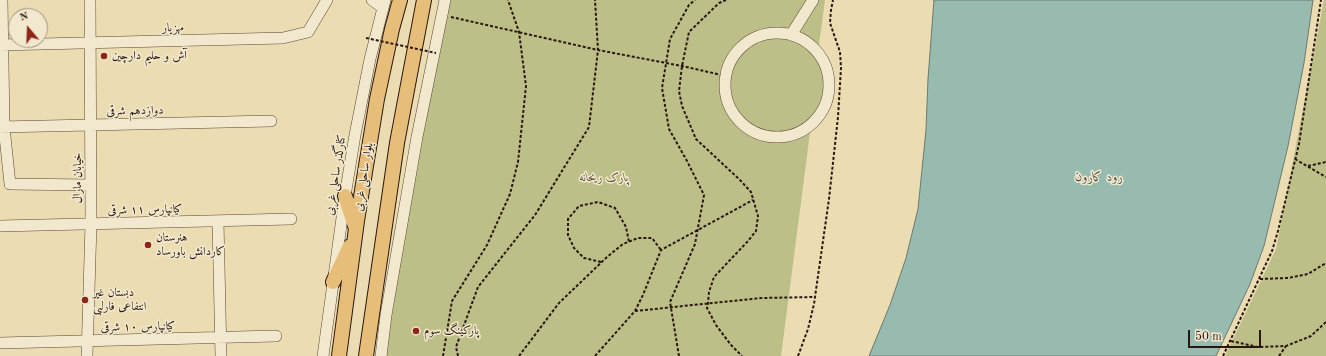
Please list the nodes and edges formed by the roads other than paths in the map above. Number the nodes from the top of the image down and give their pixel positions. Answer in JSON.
{"nodes":[{"id":1,"x":2,"y":0,"type":"edge"},
{"id":2,"x":90,"y":0,"type":"edge"},
{"id":3,"x":327,"y":0,"type":"edge"},
{"id":4,"x":372,"y":0,"type":"edge"},
{"id":5,"x":400,"y":0,"type":"edge"},
{"id":6,"x":424,"y":0,"type":"edge"},
{"id":7,"x":446,"y":0,"type":"edge"},
{"id":8,"x":813,"y":0,"type":"edge"},
{"id":9,"x":384,"y":4,"type":"edge"},
{"id":10,"x":791,"y":35,"type":"junction"},
{"id":11,"x":90,"y":42,"type":"junction"},
{"id":12,"x":1,"y":45,"type":"edge"},
{"id":13,"x":271,"y":121,"type":"dead end"},
{"id":14,"x":91,"y":125,"type":"junction"},
{"id":15,"x":2,"y":127,"type":"edge"},
{"id":16,"x":91,"y":185,"type":"junction"},
{"id":17,"x":345,"y":196,"type":"junction"},
{"id":18,"x":291,"y":219,"type":"dead end"},
{"id":19,"x":218,"y":221,"type":"junction"},
{"id":20,"x":91,"y":224,"type":"junction"},
{"id":21,"x":0,"y":226,"type":"edge"},
{"id":22,"x":356,"y":232,"type":"junction"},
{"id":23,"x":333,"y":282,"type":"junction"},
{"id":24,"x":276,"y":336,"type":"dead end"},
{"id":25,"x":220,"y":338,"type":"junction"},
{"id":26,"x":87,"y":341,"type":"junction"},
{"id":27,"x":0,"y":343,"type":"edge"},
{"id":28,"x":87,"y":356,"type":"edge"},
{"id":29,"x":221,"y":356,"type":"edge"},
{"id":30,"x":323,"y":356,"type":"edge"},
{"id":31,"x":339,"y":356,"type":"edge"},
{"id":32,"x":366,"y":356,"type":"edge"},
{"id":33,"x":381,"y":356,"type":"edge"}],
"edges":[{"from":1,"to":12,"type":"street"},
{"from":2,"to":11,"type":"street","name":"خیابان مارال"},
{"from":3,"to":11,"type":"street","name":"مهزیار"},
{"from":4,"to":9,"type":"street"},
{"from":5,"to":22,"type":"main road","name":"بلوار ساحلی غربی"},
{"from":6,"to":32,"type":"main road"},
{"from":7,"to":33,"type":"street"},
{"from":8,"to":10,"type":"street"},
{"from":9,"to":17,"type":"street","name":"کنارگذر ساحلی غربی"},
{"from":10,"to":10,"type":"street"},
{"from":11,"to":12,"type":"street","name":"مهزیار"},
{"from":11,"to":14,"type":"street","name":"خیابان مارال"},
{"from":12,"to":15,"type":"street"},
{"from":13,"to":14,"type":"street","name":"دوازدهم شرقی"},
{"from":14,"to":15,"type":"street","name":"دوازدهم شرقی"},
{"from":14,"to":16,"type":"street","name":"خیابان مارال"},
{"from":15,"to":16,"type":"street"},
{"from":16,"to":20,"type":"street","name":"خیابان مارال"},
{"from":17,"to":22,"type":"main road"},
{"from":17,"to":23,"type":"street","name":"کنارگذر ساحلی غربی"},
{"from":18,"to":19,"type":"street","name":"کیانپارس ۱۱ شرقی"},
{"from":19,"to":20,"type":"street","name":"کیانپارس ۱۱ شرقی"},
{"from":19,"to":25,"type":"street"},
{"from":20,"to":21,"type":"street","name":"کیانپارس ۱۱ شرقی"},
{"from":20,"to":26,"type":"street","name":"خیابان مارال"},
{"from":22,"to":23,"type":"main road"},
{"from":22,"to":31,"type":"main road","name":"بلوار ساحلی غربی"},
{"from":23,"to":30,"type":"street","name":"کنارگذر ساحلی غربی"},
{"from":24,"to":25,"type":"street","name":"کیانپارس ۱۰ شرقی"},
{"from":25,"to":26,"type":"street","name":"کیانپارس ۱۰ شرقی"},
{"from":25,"to":29,"type":"street"},
{"from":26,"to":27,"type":"street","name":"کیانپارس ۱۰ شرقی"},
{"from":26,"to":28,"type":"street","name":"خیابان مارال"}]}
